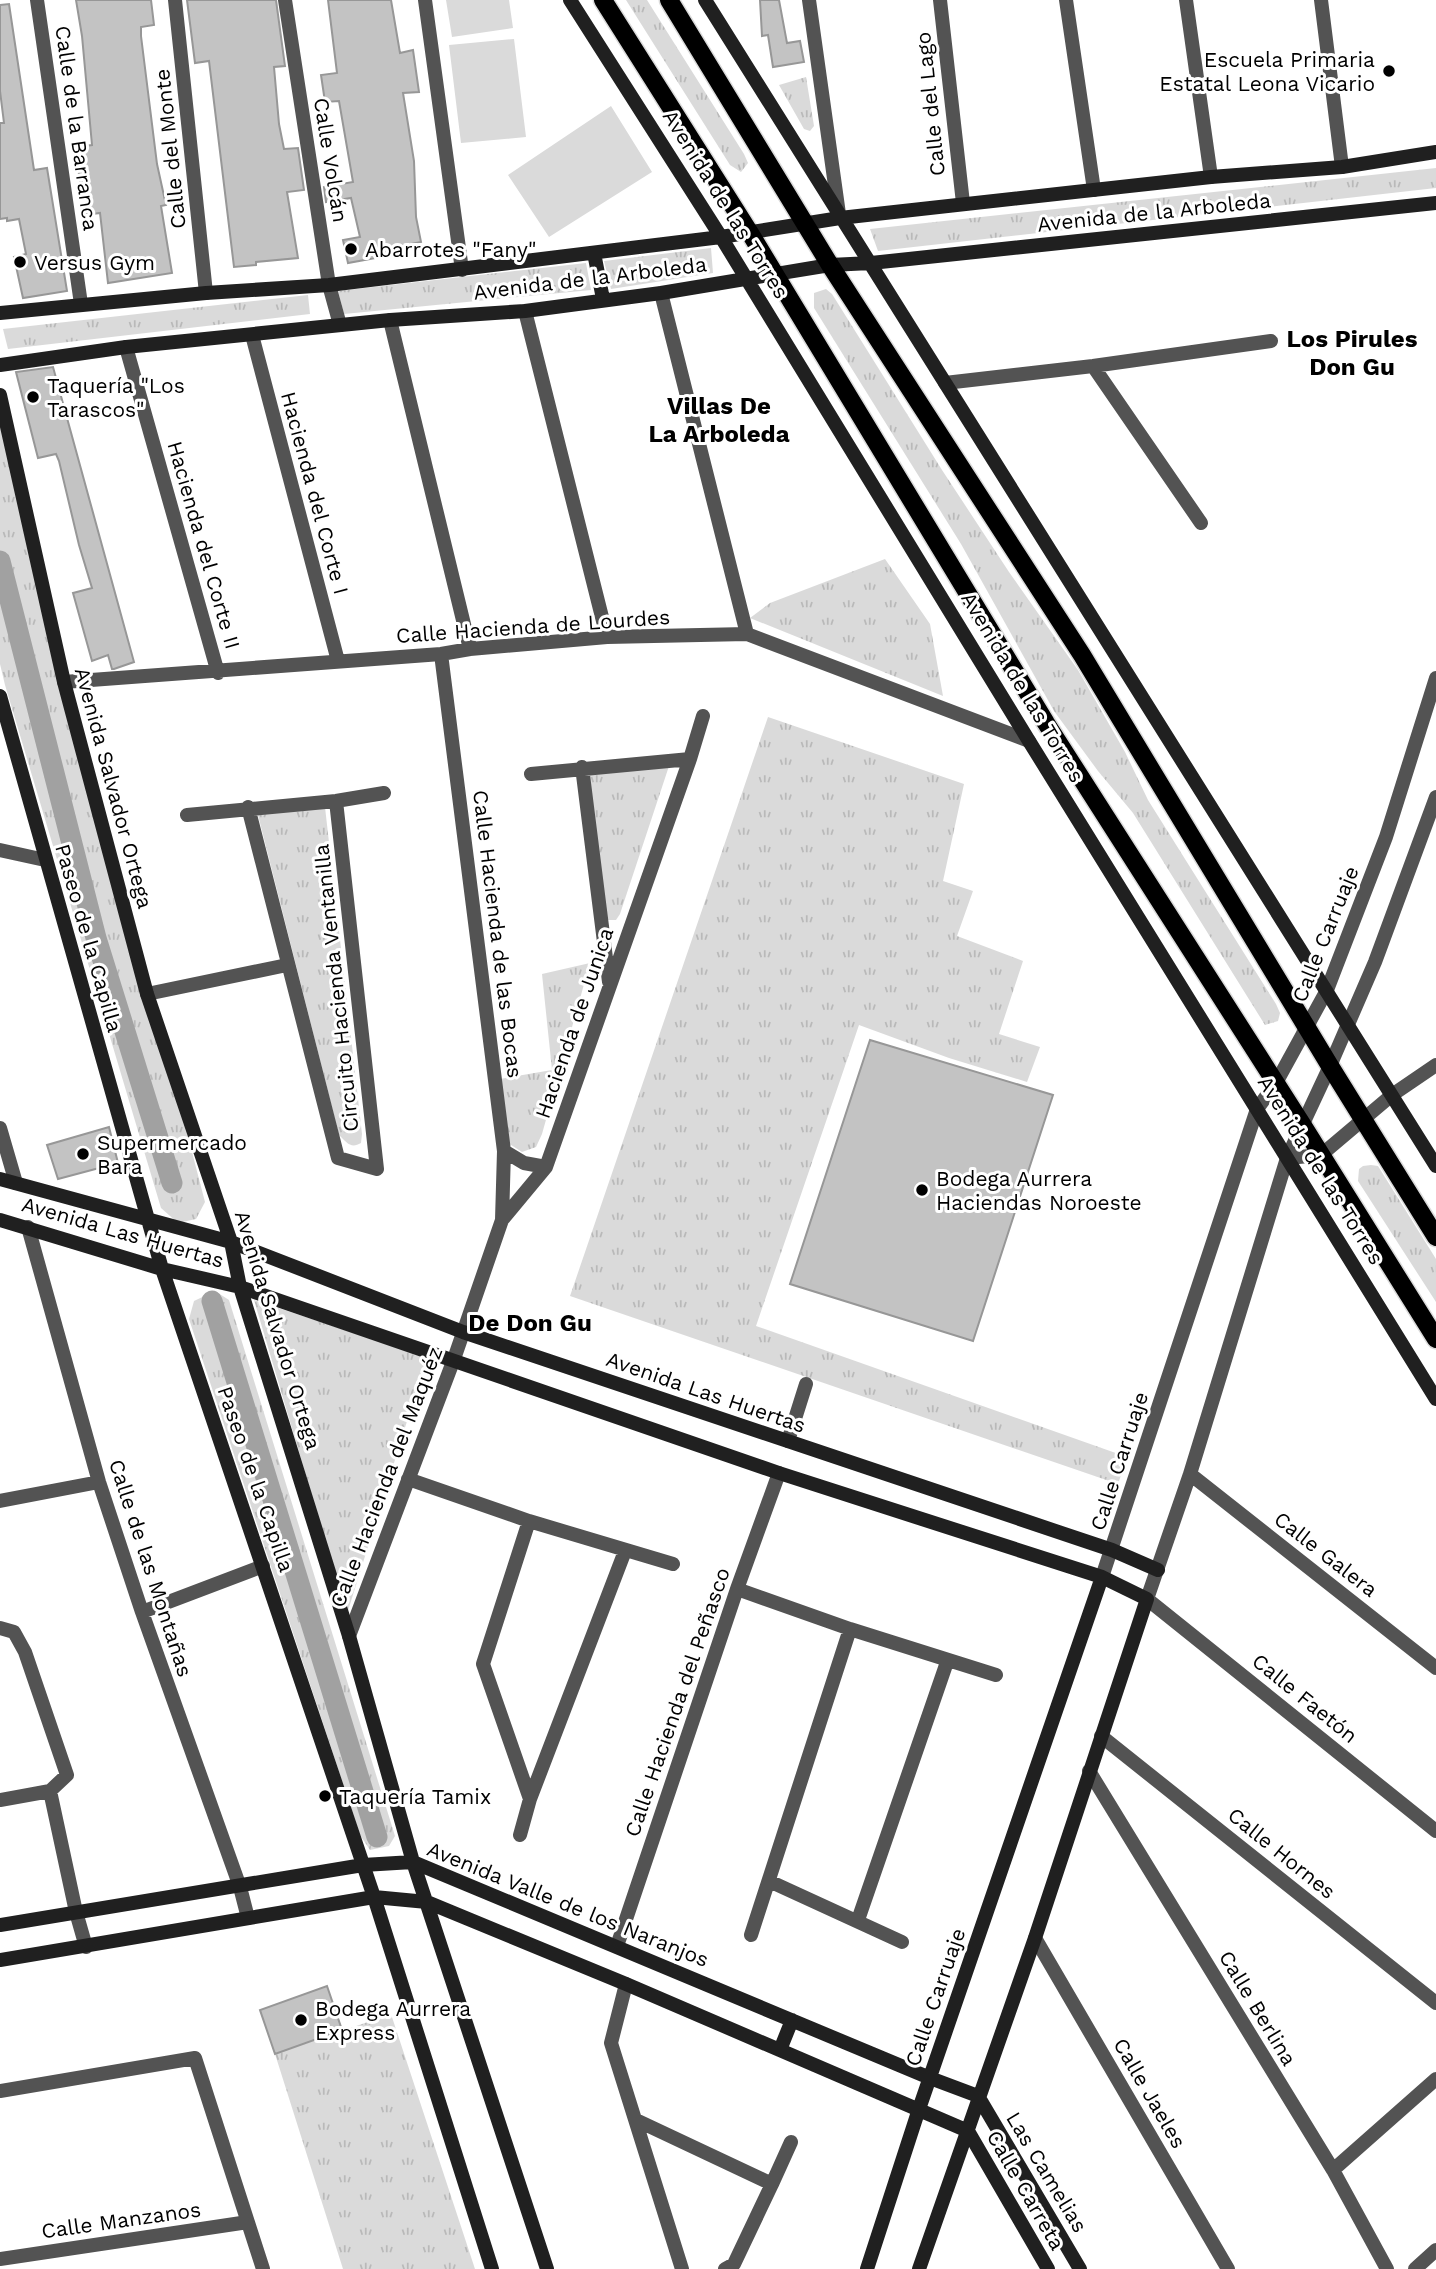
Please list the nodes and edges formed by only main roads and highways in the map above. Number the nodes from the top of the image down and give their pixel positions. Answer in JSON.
{"nodes":[{"id":1,"x":603,"y":0,"type":"edge"},
{"id":2,"x":669,"y":0,"type":"edge"},
{"id":3,"x":1436,"y":1237,"type":"edge"},
{"id":4,"x":1436,"y":1339,"type":"edge"}],
"edges":[{"from":1,"to":4,"type":"main road","name":"Avenida de las Torres"},
{"from":2,"to":3,"type":"main road"}]}
